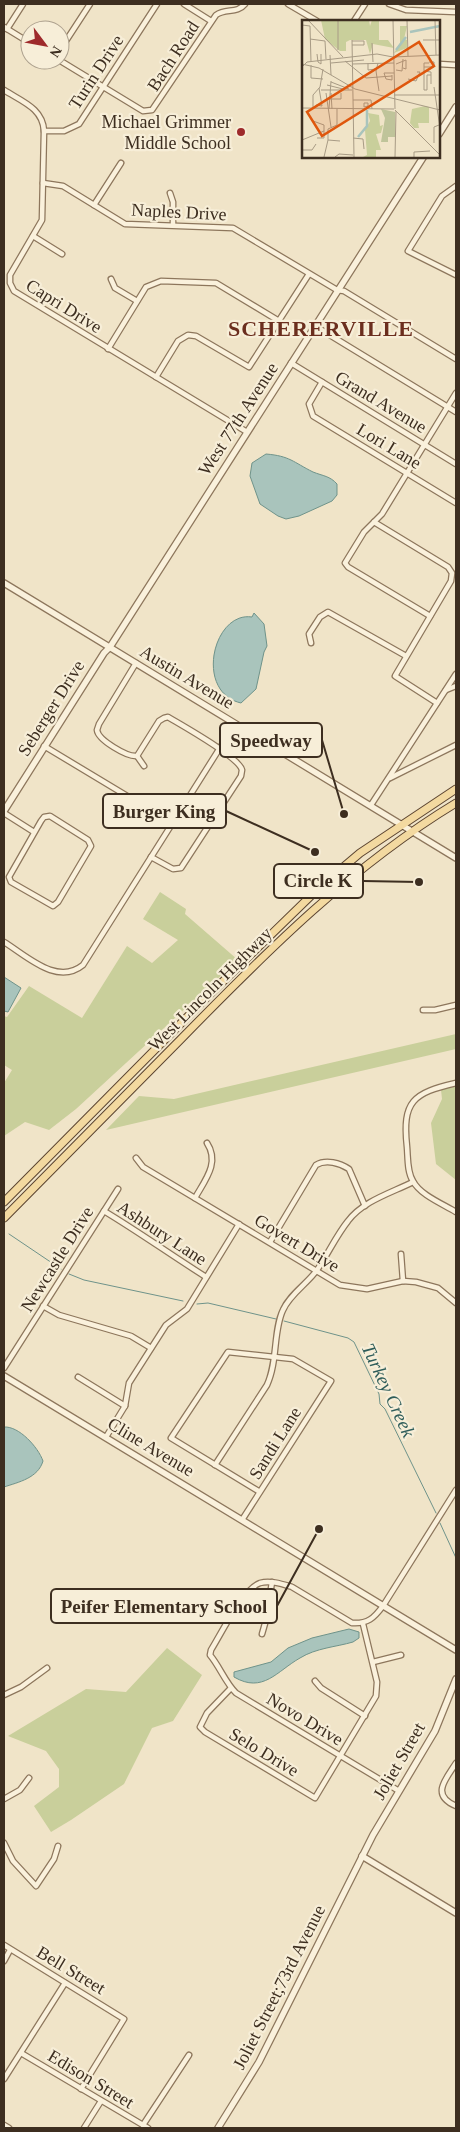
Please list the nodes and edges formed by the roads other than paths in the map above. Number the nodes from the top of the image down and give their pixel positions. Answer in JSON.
{"nodes":[{"id":1,"x":23,"y":4,"type":"edge"},
{"id":2,"x":90,"y":4,"type":"edge"},
{"id":3,"x":157,"y":4,"type":"edge"},
{"id":4,"x":184,"y":4,"type":"edge"},
{"id":5,"x":245,"y":4,"type":"edge"},
{"id":6,"x":288,"y":4,"type":"edge"},
{"id":7,"x":365,"y":4,"type":"edge"},
{"id":8,"x":389,"y":4,"type":"edge"},
{"id":9,"x":426,"y":4,"type":"edge"},
{"id":10,"x":425,"y":11,"type":"junction"},
{"id":11,"x":456,"y":12,"type":"edge"},
{"id":12,"x":315,"y":20,"type":"edge"},
{"id":13,"x":355,"y":20,"type":"edge"},
{"id":14,"x":211,"y":21,"type":"junction"},
{"id":15,"x":5,"y":28,"type":"edge"},
{"id":16,"x":70,"y":35,"type":"edge"},
{"id":17,"x":20,"y":37,"type":"edge"},
{"id":18,"x":440,"y":64,"type":"edge"},
{"id":19,"x":456,"y":65,"type":"edge"},
{"id":20,"x":70,"y":67,"type":"edge"},
{"id":21,"x":103,"y":87,"type":"junction"},
{"id":22,"x":4,"y":90,"type":"edge"},
{"id":23,"x":456,"y":107,"type":"edge"},
{"id":24,"x":44,"y":131,"type":"junction"},
{"id":25,"x":440,"y":132,"type":"edge"},
{"id":26,"x":423,"y":158,"type":"edge"},
{"id":27,"x":121,"y":163,"type":"dead end"},
{"id":28,"x":43,"y":183,"type":"junction"},
{"id":29,"x":456,"y":186,"type":"edge"},
{"id":30,"x":170,"y":193,"type":"dead end"},
{"id":31,"x":94,"y":205,"type":"junction"},
{"id":32,"x":173,"y":225,"type":"junction"},
{"id":33,"x":33,"y":236,"type":"junction"},
{"id":34,"x":62,"y":254,"type":"dead end"},
{"id":35,"x":309,"y":274,"type":"junction"},
{"id":36,"x":456,"y":275,"type":"edge"},
{"id":37,"x":111,"y":280,"type":"dead end"},
{"id":38,"x":337,"y":290,"type":"junction"},
{"id":39,"x":137,"y":301,"type":"junction"},
{"id":40,"x":279,"y":321,"type":"junction"},
{"id":41,"x":315,"y":326,"type":"junction"},
{"id":42,"x":108,"y":348,"type":"junction"},
{"id":43,"x":456,"y":359,"type":"edge"},
{"id":44,"x":291,"y":363,"type":"junction"},
{"id":45,"x":156,"y":377,"type":"junction"},
{"id":46,"x":322,"y":382,"type":"junction"},
{"id":47,"x":456,"y":393,"type":"edge"},
{"id":48,"x":448,"y":407,"type":"junction"},
{"id":49,"x":456,"y":412,"type":"edge"},
{"id":50,"x":247,"y":432,"type":"junction"},
{"id":51,"x":425,"y":445,"type":"junction"},
{"id":52,"x":456,"y":464,"type":"edge"},
{"id":53,"x":407,"y":473,"type":"junction"},
{"id":54,"x":456,"y":503,"type":"edge"},
{"id":55,"x":374,"y":522,"type":"junction"},
{"id":56,"x":4,"y":583,"type":"edge"},
{"id":57,"x":430,"y":616,"type":"junction"},
{"id":58,"x":311,"y":643,"type":"dead end"},
{"id":59,"x":110,"y":648,"type":"junction"},
{"id":60,"x":406,"y":656,"type":"junction"},
{"id":61,"x":136,"y":663,"type":"junction"},
{"id":62,"x":456,"y":674,"type":"edge"},
{"id":63,"x":456,"y":686,"type":"edge"},
{"id":64,"x":445,"y":691,"type":"junction"},
{"id":65,"x":437,"y":703,"type":"junction"},
{"id":66,"x":235,"y":724,"type":"junction"},
{"id":67,"x":456,"y":745,"type":"edge"},
{"id":68,"x":44,"y":746,"type":"junction"},
{"id":69,"x":220,"y":748,"type":"junction"},
{"id":70,"x":137,"y":756,"type":"junction"},
{"id":71,"x":144,"y":766,"type":"dead end"},
{"id":72,"x":389,"y":779,"type":"junction"},
{"id":73,"x":456,"y":790,"type":"edge"},
{"id":74,"x":456,"y":803,"type":"edge"},
{"id":75,"x":371,"y":805,"type":"junction"},
{"id":76,"x":4,"y":812,"type":"edge"},
{"id":77,"x":172,"y":823,"type":"junction"},
{"id":78,"x":402,"y":824,"type":"junction"},
{"id":79,"x":412,"y":831,"type":"junction"},
{"id":80,"x":34,"y":832,"type":"junction"},
{"id":81,"x":151,"y":856,"type":"junction"},
{"id":82,"x":456,"y":858,"type":"edge"},
{"id":83,"x":4,"y":942,"type":"edge"},
{"id":84,"x":456,"y":1005,"type":"edge"},
{"id":85,"x":423,"y":1010,"type":"dead end"},
{"id":86,"x":456,"y":1083,"type":"edge"},
{"id":87,"x":206,"y":1143,"type":"dead end"},
{"id":88,"x":136,"y":1158,"type":"dead end"},
{"id":89,"x":413,"y":1182,"type":"junction"},
{"id":90,"x":118,"y":1189,"type":"dead end"},
{"id":91,"x":195,"y":1198,"type":"junction"},
{"id":92,"x":4,"y":1202,"type":"edge"},
{"id":93,"x":365,"y":1206,"type":"junction"},
{"id":94,"x":104,"y":1211,"type":"junction"},
{"id":95,"x":456,"y":1212,"type":"edge"},
{"id":96,"x":4,"y":1218,"type":"edge"},
{"id":97,"x":239,"y":1224,"type":"junction"},
{"id":98,"x":270,"y":1242,"type":"junction"},
{"id":99,"x":401,"y":1254,"type":"dead end"},
{"id":100,"x":317,"y":1271,"type":"junction"},
{"id":101,"x":206,"y":1277,"type":"junction"},
{"id":102,"x":403,"y":1281,"type":"junction"},
{"id":103,"x":456,"y":1301,"type":"edge"},
{"id":104,"x":43,"y":1306,"type":"junction"},
{"id":105,"x":151,"y":1348,"type":"junction"},
{"id":106,"x":275,"y":1356,"type":"junction"},
{"id":107,"x":4,"y":1368,"type":"edge"},
{"id":108,"x":4,"y":1376,"type":"edge"},
{"id":109,"x":78,"y":1376,"type":"dead end"},
{"id":110,"x":125,"y":1406,"type":"junction"},
{"id":111,"x":106,"y":1437,"type":"junction"},
{"id":112,"x":216,"y":1465,"type":"junction"},
{"id":113,"x":456,"y":1490,"type":"edge"},
{"id":114,"x":260,"y":1492,"type":"junction"},
{"id":115,"x":242,"y":1520,"type":"junction"},
{"id":116,"x":272,"y":1582,"type":"junction"},
{"id":117,"x":382,"y":1606,"type":"junction"},
{"id":118,"x":363,"y":1624,"type":"junction"},
{"id":119,"x":262,"y":1634,"type":"dead end"},
{"id":120,"x":456,"y":1650,"type":"edge"},
{"id":121,"x":401,"y":1655,"type":"dead end"},
{"id":122,"x":373,"y":1662,"type":"junction"},
{"id":123,"x":48,"y":1668,"type":"dead end"},
{"id":124,"x":456,"y":1679,"type":"edge"},
{"id":125,"x":315,"y":1681,"type":"dead end"},
{"id":126,"x":231,"y":1688,"type":"junction"},
{"id":127,"x":4,"y":1695,"type":"edge"},
{"id":128,"x":365,"y":1716,"type":"junction"},
{"id":129,"x":341,"y":1756,"type":"junction"},
{"id":130,"x":456,"y":1763,"type":"edge"},
{"id":131,"x":29,"y":1778,"type":"dead end"},
{"id":132,"x":399,"y":1791,"type":"junction"},
{"id":133,"x":4,"y":1799,"type":"edge"},
{"id":134,"x":456,"y":1806,"type":"edge"},
{"id":135,"x":4,"y":1843,"type":"edge"},
{"id":136,"x":58,"y":1846,"type":"dead end"},
{"id":137,"x":362,"y":1856,"type":"junction"},
{"id":138,"x":456,"y":1913,"type":"edge"},
{"id":139,"x":4,"y":1945,"type":"edge"},
{"id":140,"x":10,"y":1950,"type":"junction"},
{"id":141,"x":4,"y":1961,"type":"edge"},
{"id":142,"x":65,"y":1983,"type":"junction"},
{"id":143,"x":21,"y":2053,"type":"junction"},
{"id":144,"x":189,"y":2055,"type":"dead end"},
{"id":145,"x":4,"y":2080,"type":"edge"},
{"id":146,"x":82,"y":2089,"type":"junction"},
{"id":147,"x":101,"y":2101,"type":"junction"},
{"id":148,"x":4,"y":2125,"type":"edge"},
{"id":149,"x":143,"y":2125,"type":"junction"},
{"id":150,"x":9,"y":2128,"type":"edge"},
{"id":151,"x":84,"y":2128,"type":"edge"},
{"id":152,"x":148,"y":2128,"type":"edge"},
{"id":153,"x":218,"y":2128,"type":"edge"}],
"edges":[{"from":1,"to":15,"type":"street"},
{"from":2,"to":16,"type":"street"},
{"from":3,"to":21,"type":"street","name":"Turin Drive"},
{"from":4,"to":14,"type":"street"},
{"from":5,"to":14,"type":"street","name":"Bach Road"},
{"from":6,"to":12,"type":"street"},
{"from":7,"to":13,"type":"street"},
{"from":8,"to":10,"type":"street"},
{"from":9,"to":10,"type":"street"},
{"from":10,"to":11,"type":"street"},
{"from":14,"to":21,"type":"street","name":"Bach Road"},
{"from":15,"to":17,"type":"street"},
{"from":18,"to":19,"type":"street"},
{"from":20,"to":21,"type":"street"},
{"from":21,"to":24,"type":"street","name":"Turin Drive"},
{"from":22,"to":24,"type":"street","name":"Capri Drive"},
{"from":23,"to":25,"type":"street"},
{"from":24,"to":28,"type":"street","name":"Capri Drive"},
{"from":26,"to":38,"type":"street","name":"West 77th Avenue"},
{"from":27,"to":31,"type":"street"},
{"from":28,"to":31,"type":"street","name":"Naples Drive"},
{"from":28,"to":33,"type":"street","name":"Capri Drive"},
{"from":29,"to":36,"type":"street"},
{"from":30,"to":32,"type":"street"},
{"from":31,"to":32,"type":"street","name":"Naples Drive"},
{"from":32,"to":35,"type":"street","name":"Naples Drive"},
{"from":33,"to":34,"type":"street"},
{"from":33,"to":42,"type":"street","name":"Capri Drive"},
{"from":35,"to":38,"type":"street","name":"Naples Drive"},
{"from":35,"to":40,"type":"street"},
{"from":37,"to":39,"type":"street"},
{"from":38,"to":41,"type":"street","name":"West 77th Avenue"},
{"from":38,"to":43,"type":"street","name":"Naples Drive"},
{"from":39,"to":40,"type":"street"},
{"from":39,"to":42,"type":"street"},
{"from":40,"to":45,"type":"street"},
{"from":41,"to":44,"type":"street","name":"West 77th Avenue"},
{"from":41,"to":48,"type":"street"},
{"from":42,"to":45,"type":"street","name":"Capri Drive"},
{"from":44,"to":46,"type":"street","name":"Grand Avenue"},
{"from":44,"to":50,"type":"street","name":"West 77th Avenue"},
{"from":45,"to":50,"type":"street","name":"Capri Drive"},
{"from":46,"to":51,"type":"street","name":"Grand Avenue"},
{"from":46,"to":53,"type":"street","name":"Lori Lane"},
{"from":47,"to":48,"type":"street"},
{"from":48,"to":49,"type":"street"},
{"from":48,"to":51,"type":"street"},
{"from":50,"to":59,"type":"street","name":"West 77th Avenue"},
{"from":51,"to":52,"type":"street","name":"Grand Avenue"},
{"from":51,"to":53,"type":"street"},
{"from":53,"to":54,"type":"street","name":"Lori Lane"},
{"from":53,"to":55,"type":"street"},
{"from":55,"to":57,"type":"street"},
{"from":55,"to":57,"type":"street"},
{"from":56,"to":59,"type":"street","name":"Austin Avenue"},
{"from":57,"to":60,"type":"street"},
{"from":58,"to":60,"type":"street"},
{"from":59,"to":61,"type":"street","name":"Austin Avenue"},
{"from":59,"to":68,"type":"street","name":"Seberger Drive"},
{"from":60,"to":65,"type":"street"},
{"from":61,"to":66,"type":"street","name":"Austin Avenue"},
{"from":61,"to":70,"type":"street"},
{"from":62,"to":64,"type":"street"},
{"from":63,"to":64,"type":"street"},
{"from":64,"to":65,"type":"street"},
{"from":65,"to":72,"type":"street"},
{"from":66,"to":69,"type":"street"},
{"from":66,"to":75,"type":"street","name":"Austin Avenue"},
{"from":67,"to":72,"type":"street"},
{"from":68,"to":76,"type":"street","name":"Seberger Drive"},
{"from":68,"to":77,"type":"street"},
{"from":69,"to":70,"type":"street"},
{"from":69,"to":77,"type":"street"},
{"from":69,"to":81,"type":"street"},
{"from":70,"to":71,"type":"street"},
{"from":72,"to":75,"type":"street"},
{"from":73,"to":78,"type":"main road","name":"West Lincoln Highway"},
{"from":74,"to":79,"type":"main road","name":"West Lincoln Highway"},
{"from":75,"to":78,"type":"street","name":"Austin Avenue"},
{"from":76,"to":80,"type":"street"},
{"from":77,"to":81,"type":"street"},
{"from":78,"to":79,"type":"street","name":"Austin Avenue"},
{"from":78,"to":92,"type":"main road","name":"West Lincoln Highway"},
{"from":79,"to":82,"type":"street","name":"Austin Avenue"},
{"from":79,"to":96,"type":"main road","name":"West Lincoln Highway"},
{"from":80,"to":80,"type":"street"},
{"from":81,"to":83,"type":"street"},
{"from":84,"to":85,"type":"street"},
{"from":86,"to":89,"type":"street"},
{"from":87,"to":91,"type":"street"},
{"from":88,"to":91,"type":"street","name":"Govert Drive"},
{"from":89,"to":93,"type":"street"},
{"from":89,"to":95,"type":"street"},
{"from":90,"to":94,"type":"street","name":"Newcastle Drive"},
{"from":91,"to":97,"type":"street","name":"Govert Drive"},
{"from":93,"to":98,"type":"street"},
{"from":93,"to":100,"type":"street"},
{"from":94,"to":101,"type":"street","name":"Ashbury Lane"},
{"from":94,"to":104,"type":"street","name":"Newcastle Drive"},
{"from":97,"to":98,"type":"street","name":"Govert Drive"},
{"from":97,"to":101,"type":"street"},
{"from":98,"to":100,"type":"street","name":"Govert Drive"},
{"from":99,"to":102,"type":"street"},
{"from":100,"to":102,"type":"street","name":"Govert Drive"},
{"from":100,"to":106,"type":"street"},
{"from":101,"to":105,"type":"street"},
{"from":102,"to":103,"type":"street","name":"Govert Drive"},
{"from":104,"to":105,"type":"street"},
{"from":104,"to":107,"type":"street","name":"Newcastle Drive"},
{"from":105,"to":110,"type":"street"},
{"from":106,"to":112,"type":"street"},
{"from":106,"to":112,"type":"street"},
{"from":106,"to":114,"type":"street","name":"Sandi Lane"},
{"from":108,"to":111,"type":"street","name":"Cline Avenue"},
{"from":109,"to":110,"type":"street"},
{"from":110,"to":111,"type":"street"},
{"from":111,"to":115,"type":"street","name":"Cline Avenue"},
{"from":112,"to":114,"type":"street"},
{"from":113,"to":117,"type":"street"},
{"from":114,"to":115,"type":"street","name":"Sandi Lane"},
{"from":115,"to":117,"type":"street","name":"Cline Avenue"},
{"from":116,"to":118,"type":"street"},
{"from":116,"to":119,"type":"street"},
{"from":116,"to":126,"type":"street","name":"Novo Drive"},
{"from":117,"to":118,"type":"street"},
{"from":117,"to":120,"type":"street","name":"Cline Avenue"},
{"from":118,"to":122,"type":"street"},
{"from":121,"to":122,"type":"street"},
{"from":122,"to":128,"type":"street"},
{"from":123,"to":127,"type":"street"},
{"from":124,"to":132,"type":"street","name":"Joliet Street"},
{"from":125,"to":128,"type":"street"},
{"from":126,"to":129,"type":"street","name":"Novo Drive"},
{"from":126,"to":129,"type":"street","name":"Selo Drive"},
{"from":128,"to":129,"type":"street"},
{"from":129,"to":132,"type":"street","name":"Novo Drive"},
{"from":130,"to":134,"type":"street"},
{"from":131,"to":133,"type":"street"},
{"from":132,"to":137,"type":"street","name":"Joliet Street"},
{"from":135,"to":136,"type":"street"},
{"from":137,"to":138,"type":"street"},
{"from":137,"to":153,"type":"street","name":"Joliet Street;73rd Avenue"},
{"from":139,"to":140,"type":"street","name":"Bell Street"},
{"from":140,"to":141,"type":"street"},
{"from":140,"to":142,"type":"street","name":"Bell Street"},
{"from":142,"to":143,"type":"street"},
{"from":142,"to":146,"type":"street","name":"Bell Street"},
{"from":143,"to":145,"type":"street"},
{"from":143,"to":146,"type":"street","name":"Edison Street"},
{"from":144,"to":149,"type":"street"},
{"from":146,"to":147,"type":"street","name":"Edison Street"},
{"from":147,"to":149,"type":"street","name":"Edison Street"},
{"from":147,"to":151,"type":"street"},
{"from":148,"to":150,"type":"street"},
{"from":149,"to":152,"type":"street","name":"Edison Street"}]}
